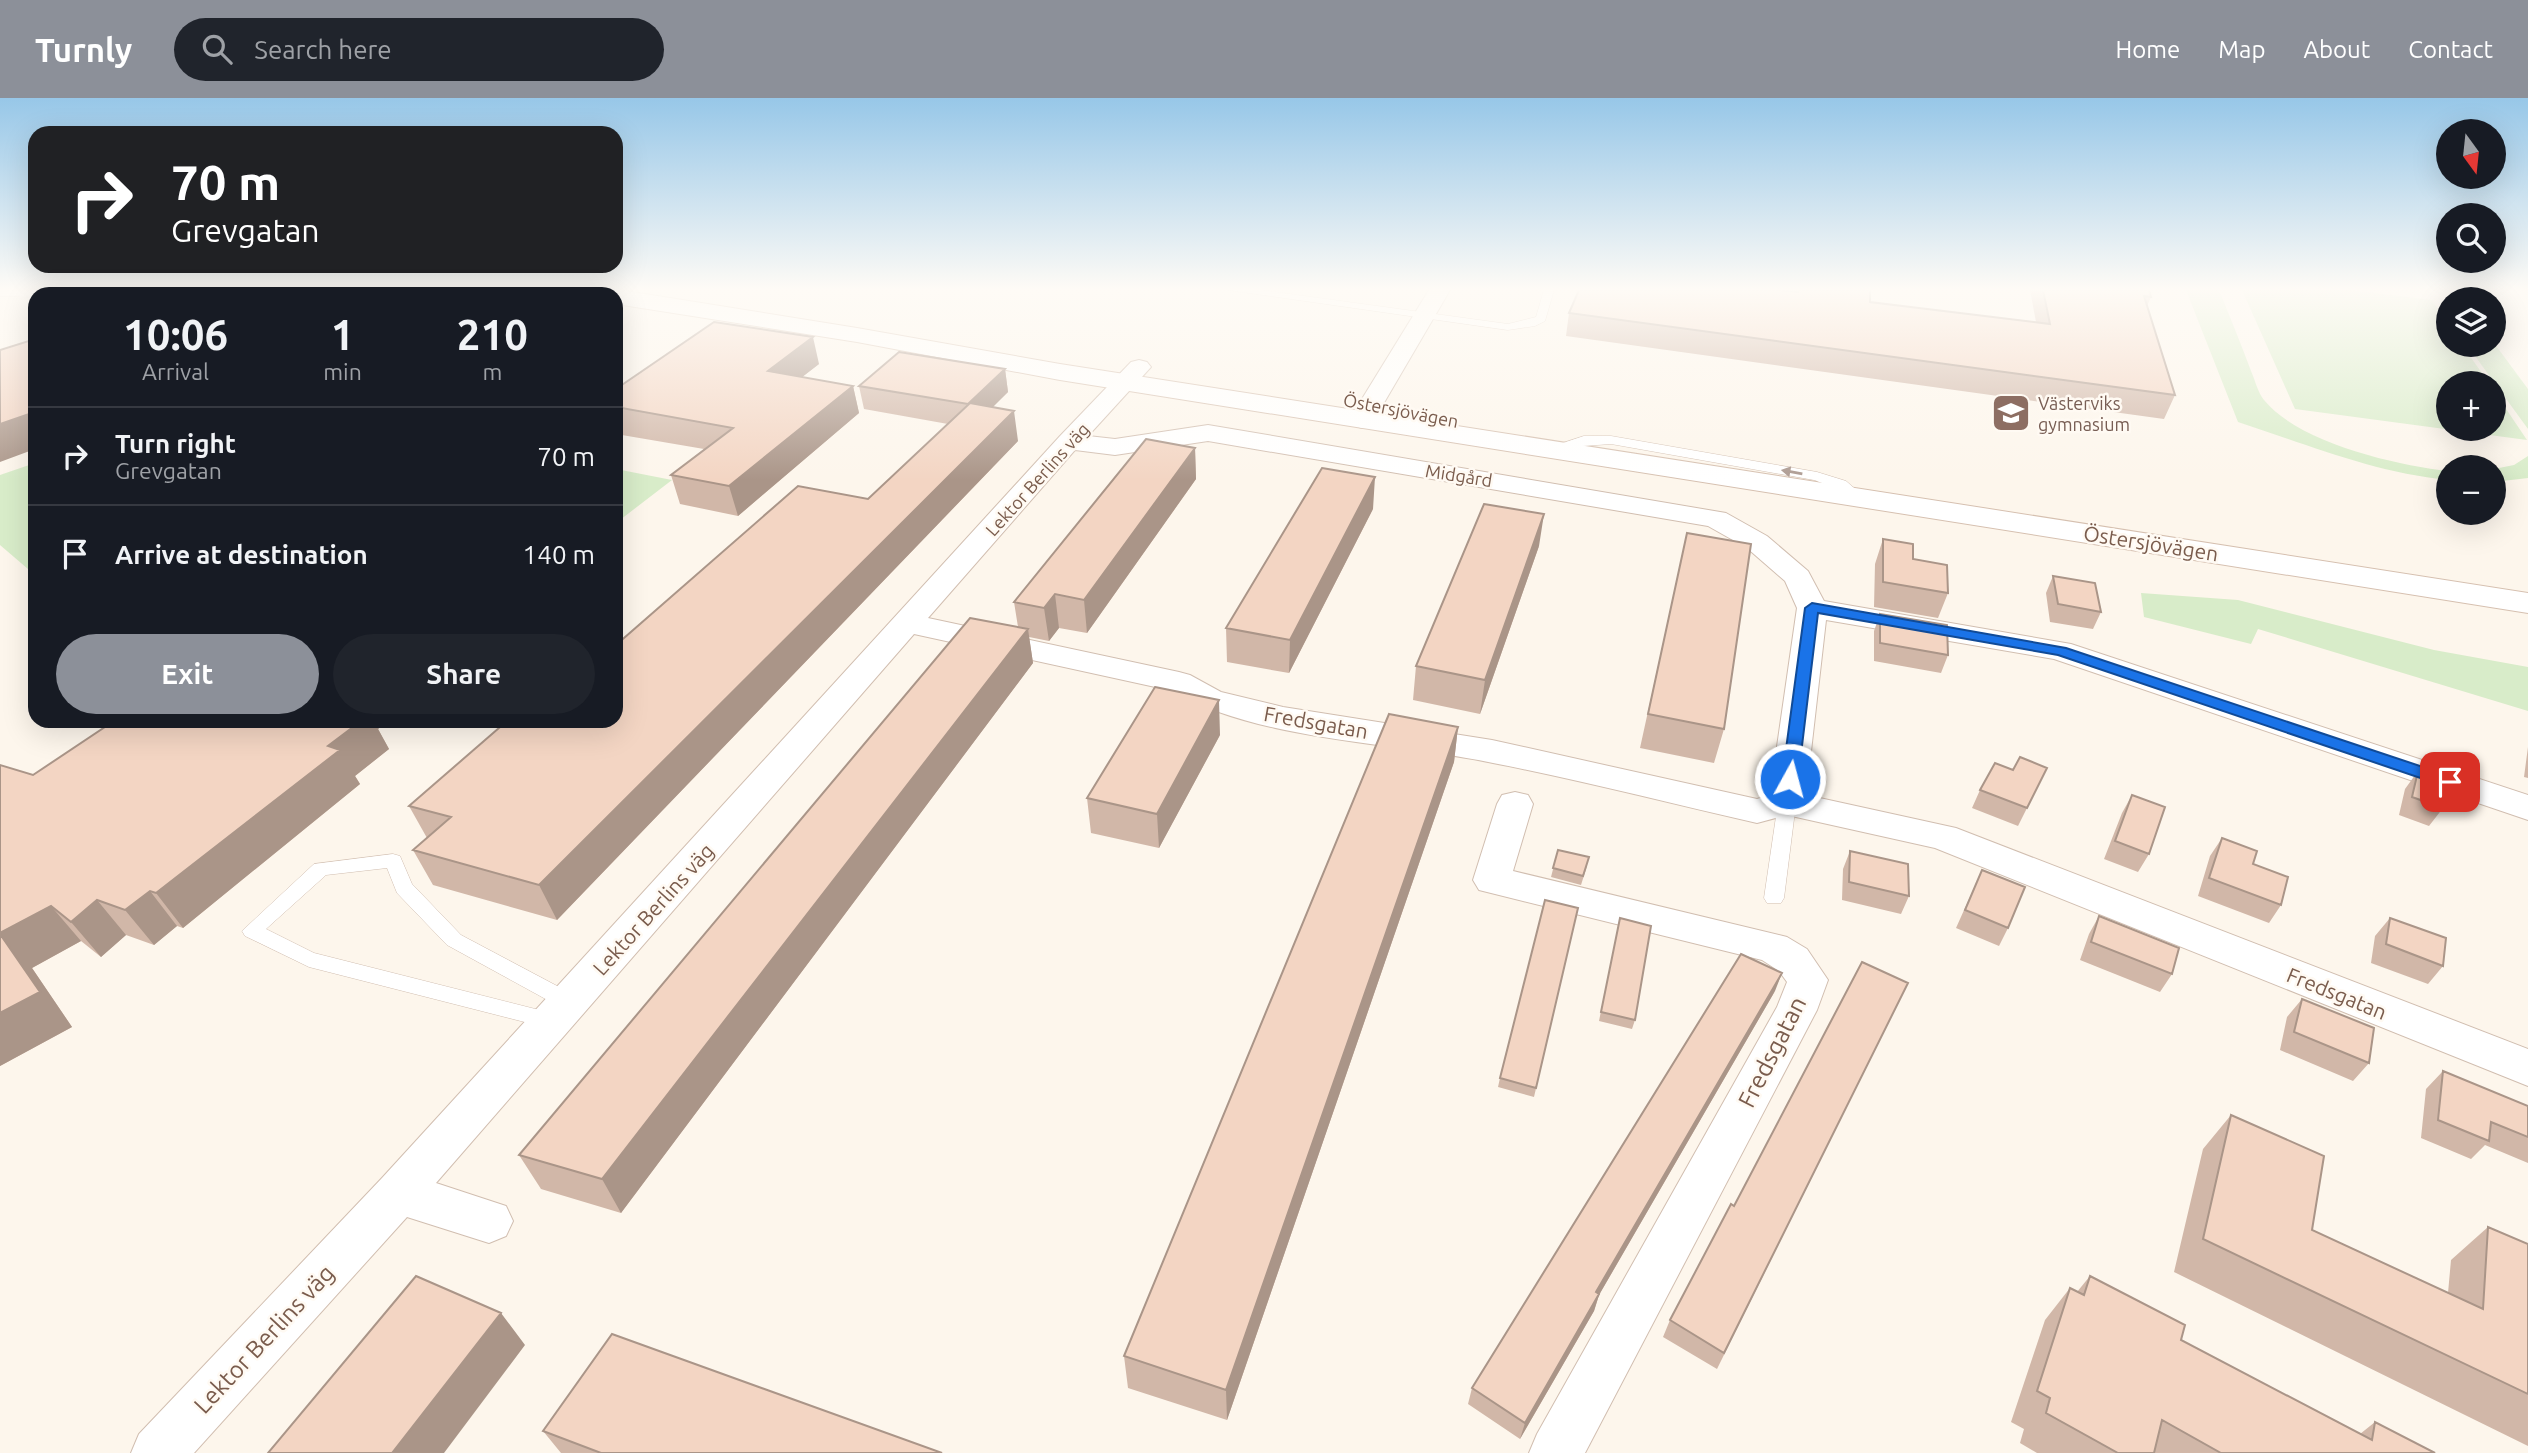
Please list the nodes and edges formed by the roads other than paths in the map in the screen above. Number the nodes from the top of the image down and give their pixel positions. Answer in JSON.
{"nodes":[{"id":1,"x":983,"y":353,"type":"edge"},
{"id":2,"x":1403,"y":353,"type":"edge"},
{"id":3,"x":1133,"y":375,"type":"junction"},
{"id":4,"x":1367,"y":412,"type":"junction"},
{"id":5,"x":1069,"y":441,"type":"junction"},
{"id":6,"x":1569,"y":443,"type":"junction"},
{"id":7,"x":1775,"y":482,"type":"junction"},
{"id":8,"x":1854,"y":495,"type":"junction"},
{"id":9,"x":2528,"y":603,"type":"edge"},
{"id":10,"x":1812,"y":608,"type":"junction"},
{"id":11,"x":908,"y":624,"type":"junction"},
{"id":12,"x":1787,"y":803,"type":"junction"},
{"id":13,"x":1515,"y":804,"type":"dead end"},
{"id":14,"x":2528,"y":808,"type":"edge"},
{"id":15,"x":1774,"y":898,"type":"dead end"},
{"id":16,"x":561,"y":1012,"type":"junction"},
{"id":17,"x":2528,"y":1068,"type":"edge"},
{"id":18,"x":398,"y":1193,"type":"junction"},
{"id":19,"x":489,"y":1221,"type":"dead end"},
{"id":20,"x":158,"y":1453,"type":"edge"},
{"id":21,"x":1556,"y":1453,"type":"edge"}],
"edges":[{"from":1,"to":3,"type":"main road","name":"Östersjövägen"},
{"from":2,"to":4,"type":"street"},
{"from":3,"to":4,"type":"main road","name":"Östersjövägen"},
{"from":3,"to":5,"type":"street","name":"Lektor Berlins väg"},
{"from":4,"to":6,"type":"main road","name":"Östersjövägen"},
{"from":4,"to":7,"type":"main road","name":"Östersjövägen"},
{"from":5,"to":10,"type":"street","name":"Midgård"},
{"from":5,"to":11,"type":"street","name":"Lektor Berlins väg"},
{"from":6,"to":7,"type":"main road","name":"Östersjövägen"},
{"from":8,"to":6,"type":"lane","one_way":true},
{"from":7,"to":8,"type":"main road","name":"Östersjövägen"},
{"from":8,"to":9,"type":"main road","name":"Östersjövägen"},
{"from":10,"to":12,"type":"street"},
{"from":10,"to":14,"type":"street"},
{"from":11,"to":12,"type":"street","name":"Fredsgatan"},
{"from":11,"to":16,"type":"street","name":"Lektor Berlins väg"},
{"from":12,"to":15,"type":"lane"},
{"from":12,"to":17,"type":"street","name":"Fredsgatan"},
{"from":13,"to":21,"type":"street","name":"Fredsgatan"},
{"from":16,"to":16,"type":"lane"},
{"from":16,"to":18,"type":"street","name":"Lektor Berlins väg"},
{"from":18,"to":19,"type":"street"},
{"from":18,"to":20,"type":"street","name":"Lektor Berlins väg"}]}
